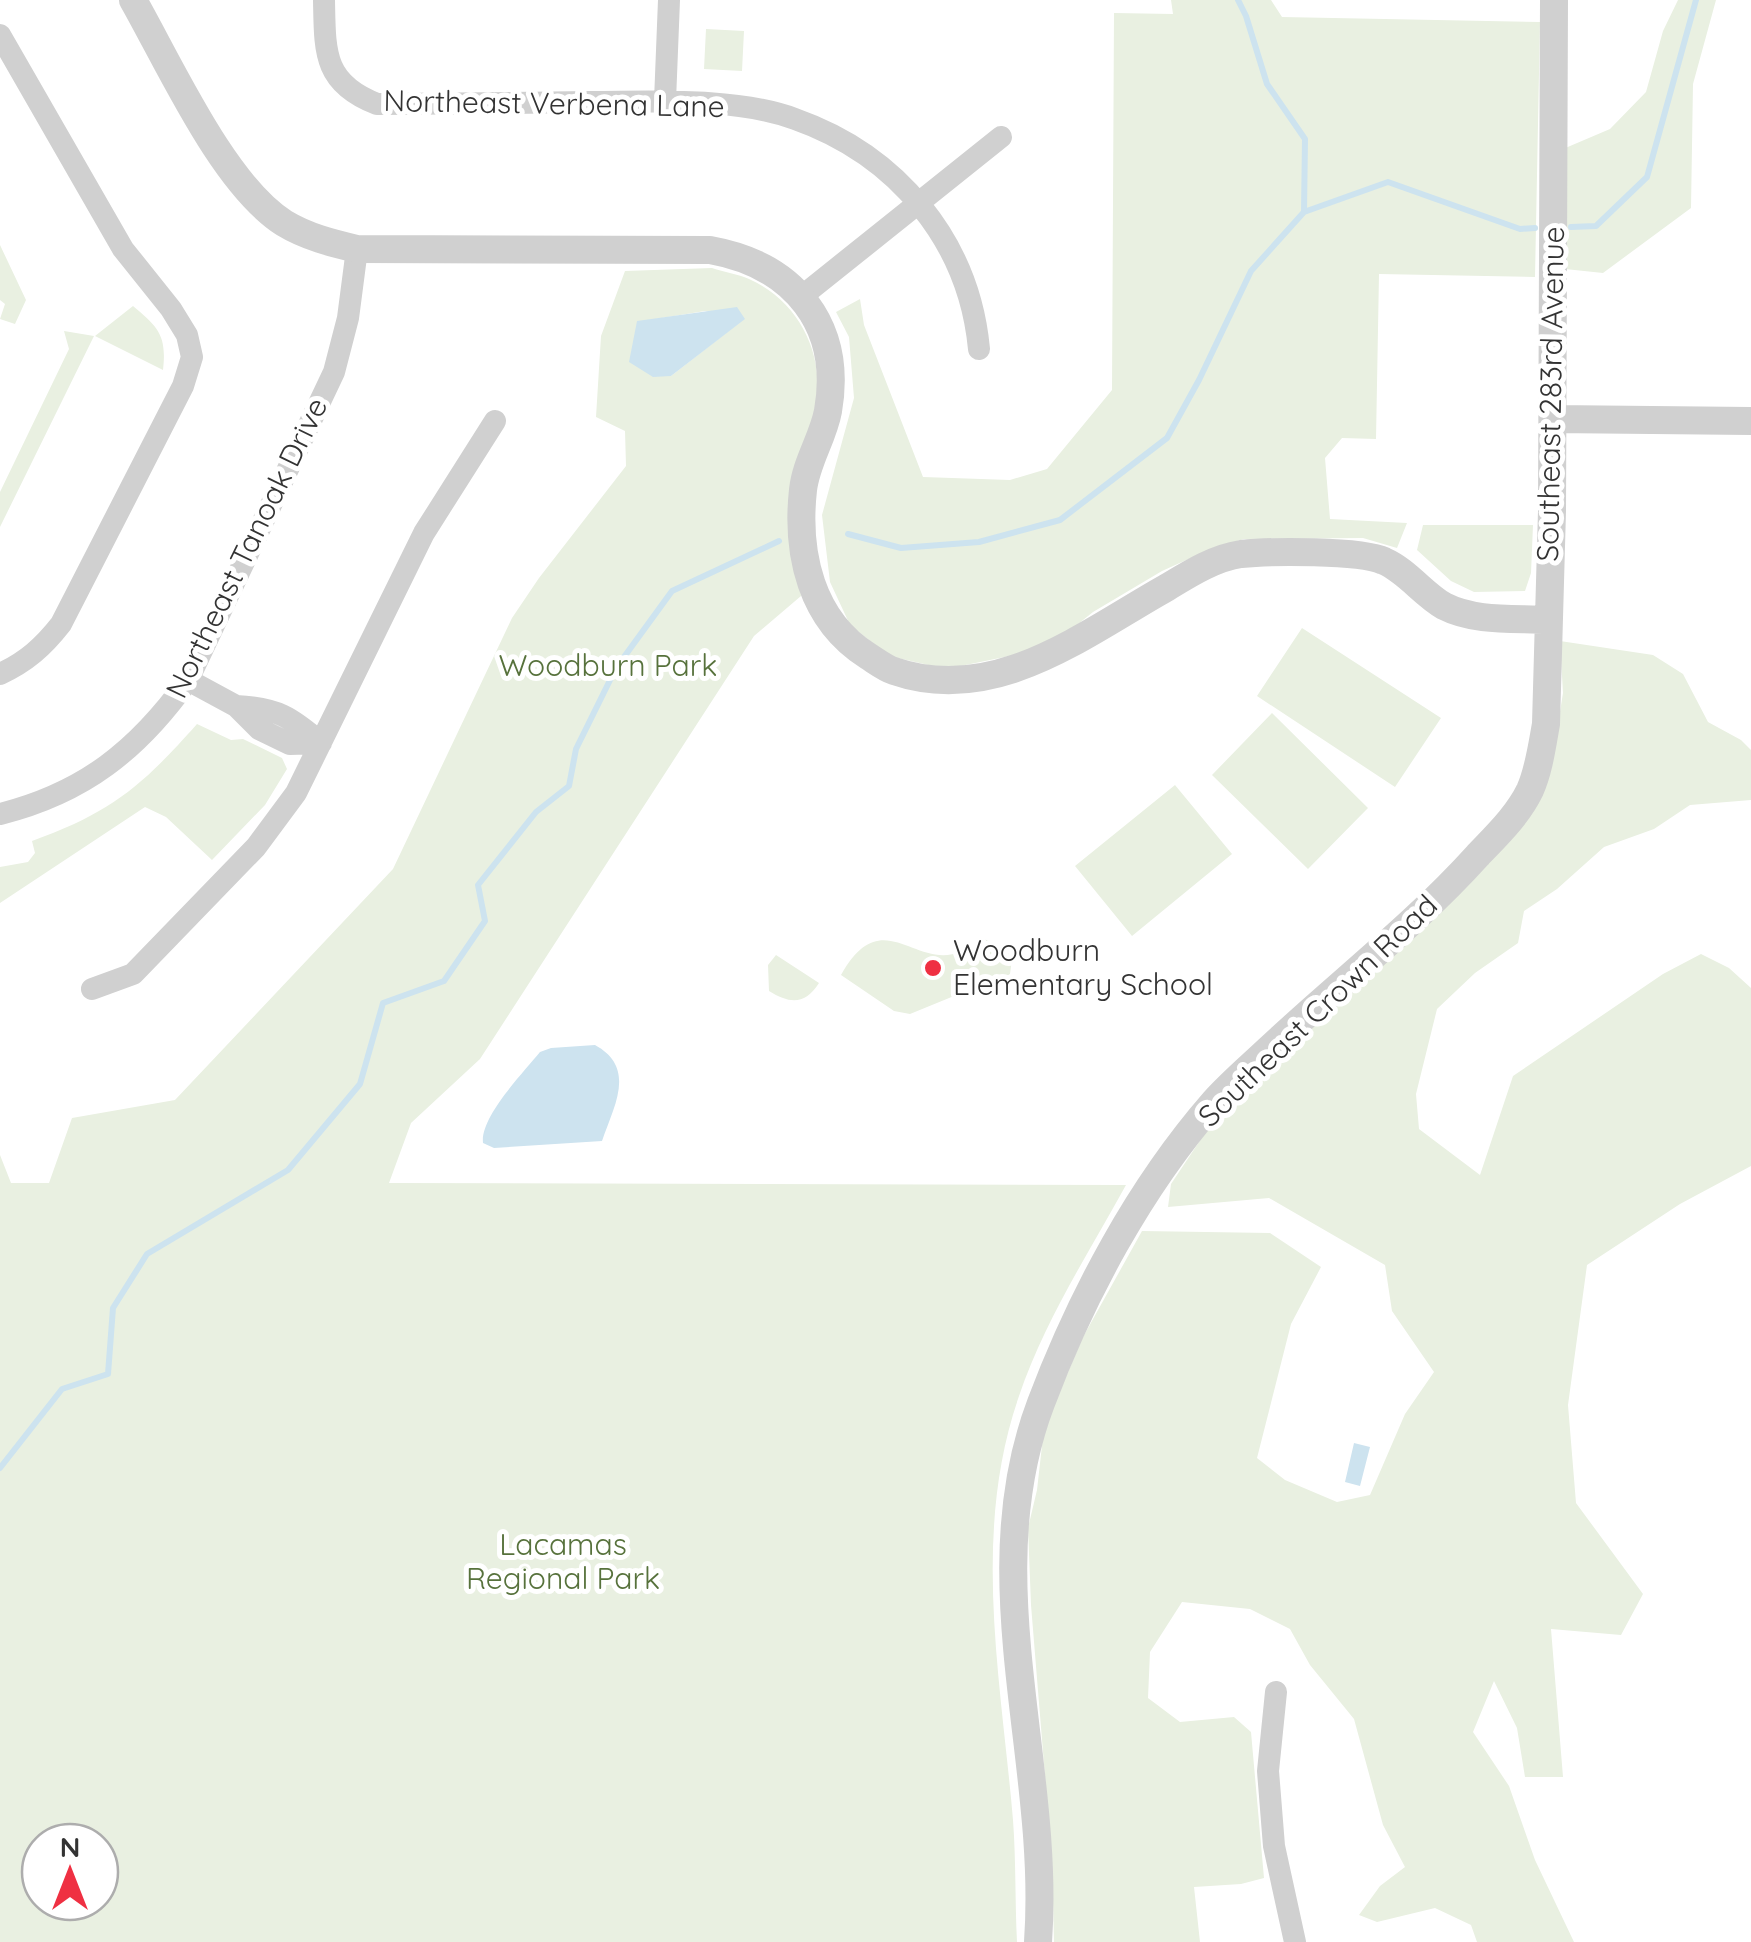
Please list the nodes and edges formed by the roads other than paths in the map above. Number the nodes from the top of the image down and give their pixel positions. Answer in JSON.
{"nodes":[{"id":1,"x":134,"y":0,"type":"edge"},
{"id":2,"x":324,"y":0,"type":"edge"},
{"id":3,"x":670,"y":0,"type":"edge"},
{"id":4,"x":1554,"y":0,"type":"edge"},
{"id":5,"x":0,"y":35,"type":"edge"},
{"id":6,"x":8,"y":67,"type":"edge"},
{"id":7,"x":665,"y":102,"type":"junction"},
{"id":8,"x":1001,"y":138,"type":"dead end"},
{"id":9,"x":920,"y":202,"type":"junction"},
{"id":10,"x":357,"y":249,"type":"junction"},
{"id":11,"x":802,"y":297,"type":"junction"},
{"id":12,"x":979,"y":350,"type":"dead end"},
{"id":13,"x":1552,"y":419,"type":"junction"},
{"id":14,"x":495,"y":421,"type":"dead end"},
{"id":15,"x":1751,"y":421,"type":"edge"},
{"id":16,"x":1548,"y":620,"type":"junction"},
{"id":17,"x":0,"y":674,"type":"edge"},
{"id":18,"x":188,"y":680,"type":"junction"},
{"id":19,"x":321,"y":743,"type":"junction"},
{"id":20,"x":1531,"y":787,"type":"joint"},
{"id":21,"x":0,"y":814,"type":"edge"},
{"id":22,"x":92,"y":989,"type":"dead end"},
{"id":23,"x":1276,"y":1692,"type":"dead end"},
{"id":24,"x":1038,"y":1942,"type":"edge"},
{"id":25,"x":1295,"y":1942,"type":"edge"}],
"edges":[{"from":1,"to":10,"type":"street"},
{"from":2,"to":7,"type":"street","name":"Northeast Verbena Lane"},
{"from":3,"to":7,"type":"street"},
{"from":4,"to":13,"type":"street","name":"Southeast 283rd Avenue"},
{"from":5,"to":6,"type":"street"},
{"from":6,"to":17,"type":"street"},
{"from":7,"to":9,"type":"street","name":"Northeast Verbena Lane"},
{"from":8,"to":9,"type":"street"},
{"from":9,"to":11,"type":"street"},
{"from":9,"to":12,"type":"street","name":"Northeast Verbena Lane"},
{"from":10,"to":11,"type":"street"},
{"from":10,"to":18,"type":"street","name":"Northeast Tanoak Drive"},
{"from":11,"to":16,"type":"street"},
{"from":13,"to":15,"type":"street"},
{"from":13,"to":16,"type":"street","name":"Southeast 283rd Avenue"},
{"from":14,"to":19,"type":"street"},
{"from":16,"to":20,"type":"street","name":"Southeast 283rd Avenue"},
{"from":18,"to":19,"type":"street"},
{"from":18,"to":21,"type":"street","name":"Northeast Tanoak Drive"},
{"from":19,"to":22,"type":"street"},
{"from":20,"to":24,"type":"street","name":"Southeast Crown Road"},
{"from":23,"to":25,"type":"street"}]}
